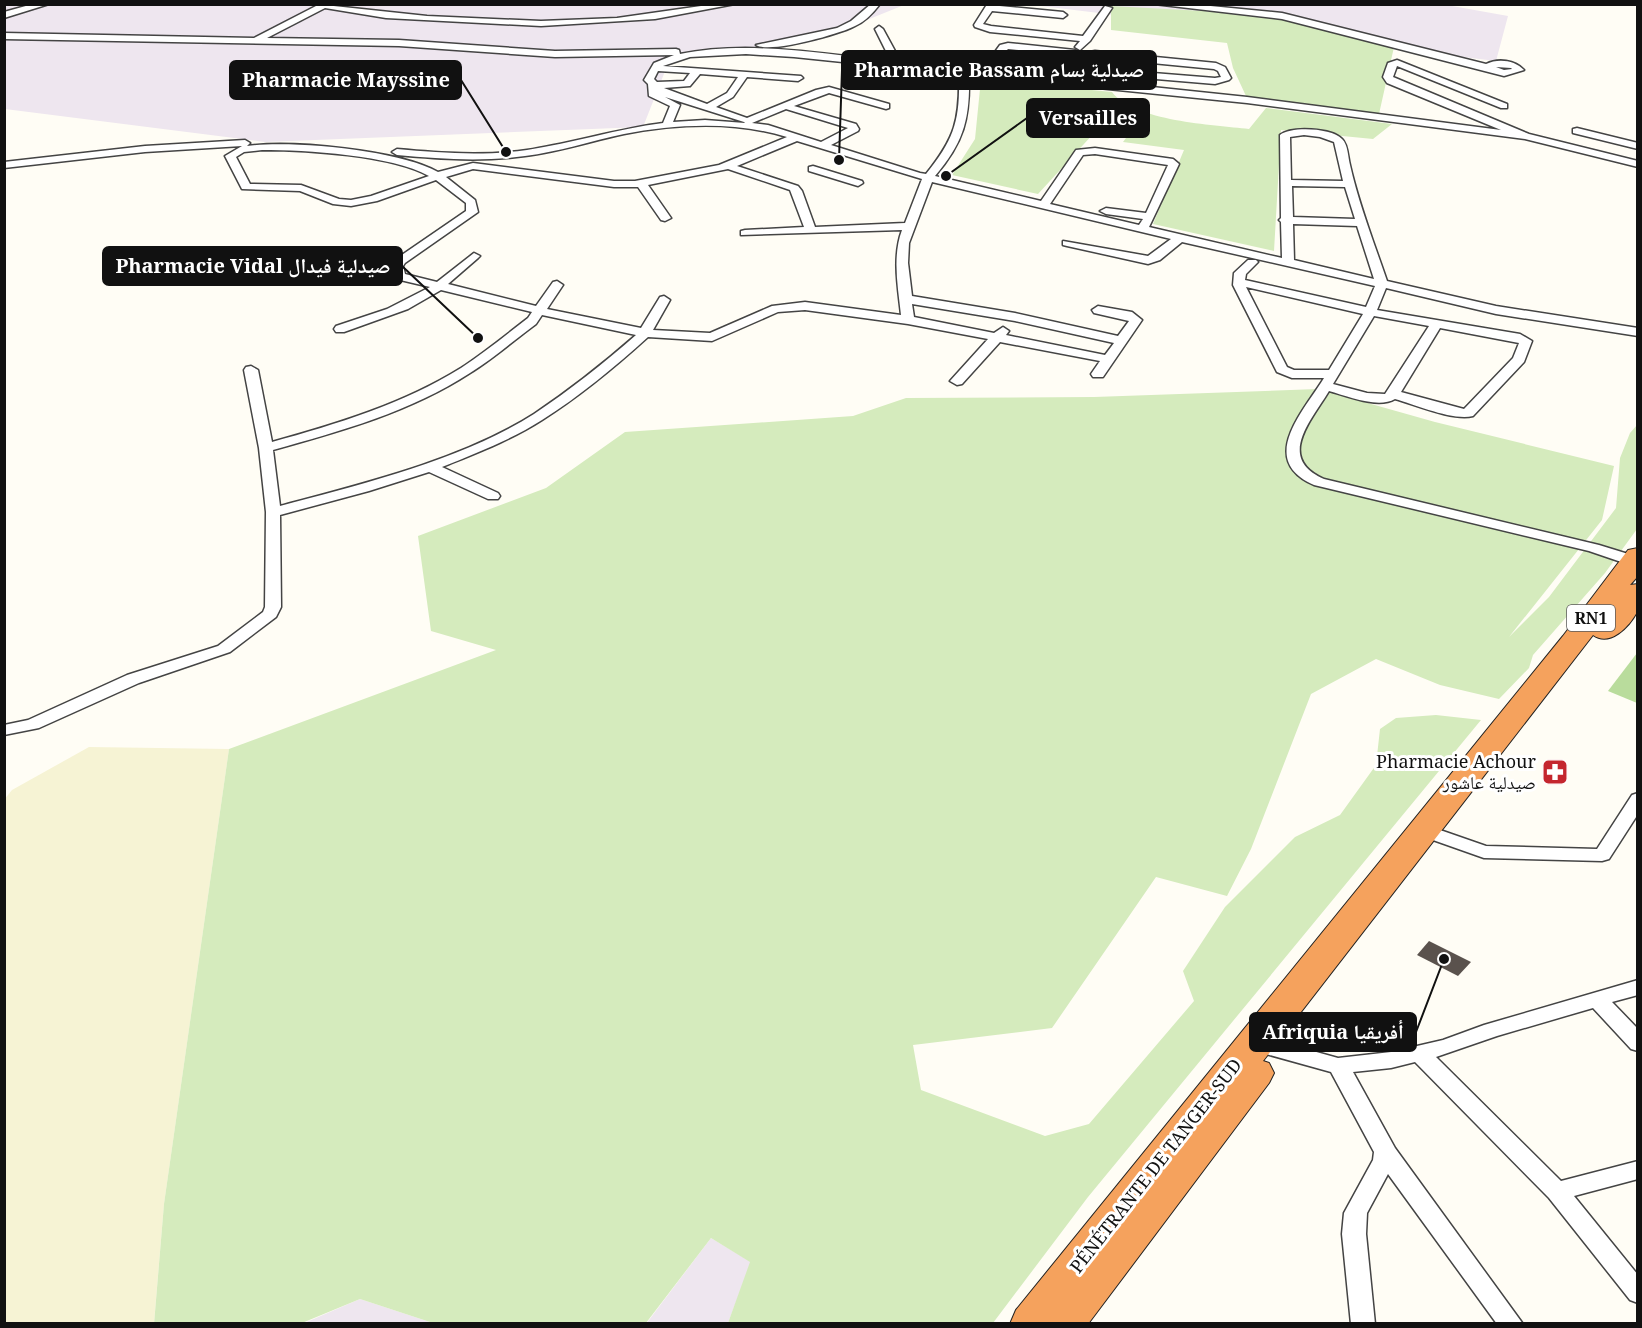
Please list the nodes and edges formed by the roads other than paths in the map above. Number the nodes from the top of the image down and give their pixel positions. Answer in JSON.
{"nodes":[{"id":1,"x":45,"y":4,"type":"edge"},
{"id":2,"x":731,"y":4,"type":"edge"},
{"id":3,"x":876,"y":4,"type":"edge"},
{"id":4,"x":1158,"y":4,"type":"edge"},
{"id":5,"x":323,"y":5,"type":"edge"},
{"id":6,"x":1108,"y":8,"type":"dead end"},
{"id":7,"x":4,"y":15,"type":"edge"},
{"id":8,"x":879,"y":29,"type":"dead end"},
{"id":9,"x":1050,"y":35,"type":"junction"},
{"id":10,"x":4,"y":36,"type":"edge"},
{"id":11,"x":1087,"y":39,"type":"junction"},
{"id":12,"x":255,"y":41,"type":"junction"},
{"id":13,"x":1075,"y":53,"type":"junction"},
{"id":14,"x":998,"y":58,"type":"junction"},
{"id":15,"x":897,"y":64,"type":"junction"},
{"id":16,"x":1064,"y":67,"type":"junction"},
{"id":17,"x":655,"y":68,"type":"junction"},
{"id":18,"x":1490,"y":68,"type":"dead end"},
{"id":19,"x":697,"y":71,"type":"junction"},
{"id":20,"x":964,"y":71,"type":"junction"},
{"id":21,"x":745,"y":74,"type":"junction"},
{"id":22,"x":798,"y":78,"type":"dead end"},
{"id":23,"x":1054,"y":81,"type":"junction"},
{"id":24,"x":652,"y":85,"type":"junction"},
{"id":25,"x":1142,"y":89,"type":"junction"},
{"id":26,"x":1490,"y":100,"type":"junction"},
{"id":27,"x":1504,"y":105,"type":"dead end"},
{"id":28,"x":785,"y":106,"type":"junction"},
{"id":29,"x":886,"y":106,"type":"dead end"},
{"id":30,"x":708,"y":107,"type":"junction"},
{"id":31,"x":1456,"y":108,"type":"junction"},
{"id":32,"x":752,"y":124,"type":"junction"},
{"id":33,"x":666,"y":125,"type":"junction"},
{"id":34,"x":1577,"y":131,"type":"dead end"},
{"id":35,"x":1525,"y":136,"type":"junction"},
{"id":36,"x":797,"y":137,"type":"junction"},
{"id":37,"x":822,"y":145,"type":"junction"},
{"id":38,"x":1638,"y":146,"type":"edge"},
{"id":39,"x":867,"y":159,"type":"junction"},
{"id":40,"x":1638,"y":164,"type":"edge"},
{"id":41,"x":4,"y":165,"type":"edge"},
{"id":42,"x":728,"y":166,"type":"junction"},
{"id":43,"x":813,"y":169,"type":"dead end"},
{"id":44,"x":438,"y":175,"type":"junction"},
{"id":45,"x":832,"y":175,"type":"junction"},
{"id":46,"x":928,"y":178,"type":"junction"},
{"id":47,"x":641,"y":183,"type":"junction"},
{"id":48,"x":858,"y":183,"type":"dead end"},
{"id":49,"x":1286,"y":183,"type":"junction"},
{"id":50,"x":1349,"y":184,"type":"junction"},
{"id":51,"x":1043,"y":206,"type":"junction"},
{"id":52,"x":1081,"y":214,"type":"junction"},
{"id":53,"x":1150,"y":217,"type":"junction"},
{"id":54,"x":665,"y":218,"type":"dead end"},
{"id":55,"x":1285,"y":220,"type":"junction"},
{"id":56,"x":1362,"y":223,"type":"junction"},
{"id":57,"x":910,"y":226,"type":"junction"},
{"id":58,"x":810,"y":229,"type":"junction"},
{"id":59,"x":1142,"y":229,"type":"junction"},
{"id":60,"x":745,"y":233,"type":"dead end"},
{"id":61,"x":1179,"y":238,"type":"junction"},
{"id":62,"x":1067,"y":243,"type":"dead end"},
{"id":63,"x":474,"y":256,"type":"dead end"},
{"id":64,"x":1252,"y":262,"type":"dead end"},
{"id":65,"x":1288,"y":263,"type":"junction"},
{"id":66,"x":1238,"y":282,"type":"junction"},
{"id":67,"x":1382,"y":284,"type":"junction"},
{"id":68,"x":557,"y":285,"type":"dead end"},
{"id":69,"x":437,"y":287,"type":"junction"},
{"id":70,"x":906,"y":299,"type":"junction"},
{"id":71,"x":664,"y":300,"type":"dead end"},
{"id":72,"x":1098,"y":310,"type":"dead end"},
{"id":73,"x":541,"y":311,"type":"junction"},
{"id":74,"x":1370,"y":312,"type":"junction"},
{"id":75,"x":1015,"y":317,"type":"junction"},
{"id":76,"x":908,"y":320,"type":"junction"},
{"id":77,"x":1437,"y":322,"type":"junction"},
{"id":78,"x":340,"y":330,"type":"dead end"},
{"id":79,"x":1638,"y":332,"type":"edge"},
{"id":80,"x":645,"y":333,"type":"junction"},
{"id":81,"x":997,"y":338,"type":"junction"},
{"id":82,"x":1122,"y":340,"type":"junction"},
{"id":83,"x":1108,"y":359,"type":"junction"},
{"id":84,"x":251,"y":370,"type":"dead end"},
{"id":85,"x":1098,"y":374,"type":"dead end"},
{"id":86,"x":1332,"y":374,"type":"junction"},
{"id":87,"x":957,"y":381,"type":"dead end"},
{"id":88,"x":1325,"y":386,"type":"junction"},
{"id":89,"x":1393,"y":394,"type":"junction"},
{"id":90,"x":266,"y":448,"type":"junction"},
{"id":91,"x":430,"y":467,"type":"junction"},
{"id":92,"x":493,"y":496,"type":"dead end"},
{"id":93,"x":273,"y":512,"type":"junction"},
{"id":94,"x":1635,"y":559,"type":"edge"},
{"id":95,"x":1638,"y":591,"type":"edge"},
{"id":96,"x":1553,"y":681,"type":"junction"},
{"id":97,"x":1519,"y":723,"type":"junction"},
{"id":98,"x":4,"y":730,"type":"edge"},
{"id":99,"x":1638,"y":799,"type":"edge"},
{"id":100,"x":1440,"y":836,"type":"junction"},
{"id":101,"x":1638,"y":987,"type":"edge"},
{"id":102,"x":1596,"y":998,"type":"junction"},
{"id":103,"x":1638,"y":1043,"type":"edge"},
{"id":104,"x":1273,"y":1048,"type":"junction"},
{"id":105,"x":1420,"y":1054,"type":"junction"},
{"id":106,"x":1338,"y":1066,"type":"junction"},
{"id":107,"x":1385,"y":1152,"type":"junction"},
{"id":108,"x":1638,"y":1170,"type":"edge"},
{"id":109,"x":1557,"y":1191,"type":"junction"},
{"id":110,"x":1638,"y":1293,"type":"edge"},
{"id":111,"x":1032,"y":1323,"type":"edge"},
{"id":112,"x":1062,"y":1323,"type":"edge"},
{"id":113,"x":1363,"y":1323,"type":"edge"},
{"id":114,"x":1511,"y":1323,"type":"edge"}],
"edges":[{"from":1,"to":7,"type":"street"},
{"from":2,"to":5,"type":"street"},
{"from":3,"to":12,"type":"street"},
{"from":4,"to":18,"type":"street"},
{"from":5,"to":12,"type":"street"},
{"from":6,"to":11,"type":"street"},
{"from":8,"to":15,"type":"street"},
{"from":9,"to":9,"type":"street"},
{"from":9,"to":11,"type":"street"},
{"from":10,"to":12,"type":"street"},
{"from":11,"to":13,"type":"street"},
{"from":13,"to":14,"type":"street"},
{"from":13,"to":16,"type":"street"},
{"from":14,"to":16,"type":"street"},
{"from":14,"to":20,"type":"street"},
{"from":15,"to":17,"type":"street"},
{"from":15,"to":20,"type":"street"},
{"from":16,"to":23,"type":"street"},
{"from":17,"to":19,"type":"street"},
{"from":17,"to":24,"type":"street"},
{"from":19,"to":21,"type":"street"},
{"from":19,"to":24,"type":"street"},
{"from":20,"to":23,"type":"street"},
{"from":20,"to":46,"type":"street"},
{"from":21,"to":22,"type":"street"},
{"from":21,"to":30,"type":"street"},
{"from":23,"to":25,"type":"street"},
{"from":24,"to":30,"type":"street"},
{"from":24,"to":33,"type":"street"},
{"from":25,"to":25,"type":"street"},
{"from":25,"to":35,"type":"street"},
{"from":26,"to":27,"type":"street"},
{"from":26,"to":31,"type":"street"},
{"from":26,"to":31,"type":"street"},
{"from":28,"to":29,"type":"street"},
{"from":28,"to":32,"type":"street"},
{"from":28,"to":37,"type":"street"},
{"from":30,"to":32,"type":"street"},
{"from":31,"to":35,"type":"street"},
{"from":32,"to":33,"type":"street"},
{"from":32,"to":36,"type":"street"},
{"from":33,"to":41,"type":"street"},
{"from":34,"to":38,"type":"street"},
{"from":35,"to":40,"type":"street"},
{"from":36,"to":37,"type":"street"},
{"from":36,"to":42,"type":"street"},
{"from":37,"to":39,"type":"street"},
{"from":39,"to":45,"type":"street"},
{"from":39,"to":46,"type":"street"},
{"from":42,"to":47,"type":"street"},
{"from":42,"to":58,"type":"street"},
{"from":43,"to":45,"type":"street"},
{"from":44,"to":44,"type":"street"},
{"from":44,"to":47,"type":"street"},
{"from":44,"to":69,"type":"street"},
{"from":45,"to":48,"type":"street"},
{"from":46,"to":51,"type":"street"},
{"from":46,"to":57,"type":"street"},
{"from":47,"to":54,"type":"street"},
{"from":49,"to":50,"type":"street"},
{"from":49,"to":50,"type":"street"},
{"from":49,"to":55,"type":"street"},
{"from":50,"to":56,"type":"street"},
{"from":51,"to":52,"type":"street"},
{"from":51,"to":53,"type":"street"},
{"from":52,"to":53,"type":"street"},
{"from":52,"to":59,"type":"street"},
{"from":53,"to":59,"type":"street"},
{"from":55,"to":56,"type":"street"},
{"from":55,"to":65,"type":"street"},
{"from":56,"to":67,"type":"street"},
{"from":57,"to":58,"type":"street"},
{"from":57,"to":70,"type":"street"},
{"from":58,"to":60,"type":"street"},
{"from":59,"to":61,"type":"street"},
{"from":61,"to":62,"type":"street"},
{"from":61,"to":65,"type":"street"},
{"from":63,"to":69,"type":"street"},
{"from":64,"to":66,"type":"street"},
{"from":65,"to":67,"type":"street"},
{"from":66,"to":74,"type":"street"},
{"from":66,"to":86,"type":"street"},
{"from":67,"to":74,"type":"street"},
{"from":67,"to":79,"type":"street"},
{"from":68,"to":73,"type":"street"},
{"from":69,"to":73,"type":"street"},
{"from":69,"to":78,"type":"street"},
{"from":70,"to":75,"type":"street"},
{"from":70,"to":76,"type":"street"},
{"from":71,"to":80,"type":"street"},
{"from":72,"to":82,"type":"street"},
{"from":73,"to":80,"type":"street"},
{"from":73,"to":90,"type":"street"},
{"from":74,"to":77,"type":"street"},
{"from":74,"to":86,"type":"street"},
{"from":75,"to":81,"type":"street"},
{"from":75,"to":82,"type":"street"},
{"from":76,"to":80,"type":"street"},
{"from":76,"to":81,"type":"street"},
{"from":77,"to":89,"type":"street"},
{"from":77,"to":89,"type":"street"},
{"from":80,"to":91,"type":"street"},
{"from":81,"to":83,"type":"street"},
{"from":81,"to":87,"type":"street"},
{"from":82,"to":83,"type":"street"},
{"from":83,"to":85,"type":"street"},
{"from":84,"to":90,"type":"street"},
{"from":86,"to":88,"type":"street"},
{"from":88,"to":89,"type":"street"},
{"from":88,"to":94,"type":"street"},
{"from":90,"to":93,"type":"street"},
{"from":91,"to":92,"type":"street"},
{"from":91,"to":93,"type":"street"},
{"from":93,"to":98,"type":"street"},
{"from":94,"to":96,"type":"highway","name":"PÉNÉTRANTE DE TANGER-SUD","number":"RN1"},
{"from":95,"to":96,"type":"highway","name":"PÉNÉTRANTE DE TANGER-SUD","number":"RN1"},
{"from":96,"to":97,"type":"highway","name":"PÉNÉTRANTE DE TANGER-SUD","number":"RN1"},
{"from":97,"to":100,"type":"highway","name":"PÉNÉTRANTE DE TANGER-SUD","number":"RN1"},
{"from":97,"to":111,"type":"highway","name":"PÉNÉTRANTE DE TANGER-SUD","number":"RN1"},
{"from":99,"to":100,"type":"street"},
{"from":100,"to":104,"type":"highway","name":"PÉNÉTRANTE DE TANGER-SUD","number":"RN1"},
{"from":101,"to":102,"type":"street"},
{"from":102,"to":103,"type":"street"},
{"from":102,"to":105,"type":"street"},
{"from":104,"to":106,"type":"street"},
{"from":104,"to":112,"type":"highway","name":"PÉNÉTRANTE DE TANGER-SUD","number":"RN1"},
{"from":105,"to":106,"type":"street"},
{"from":105,"to":109,"type":"street"},
{"from":106,"to":107,"type":"street"},
{"from":107,"to":113,"type":"street"},
{"from":107,"to":114,"type":"street"},
{"from":108,"to":109,"type":"street"},
{"from":109,"to":110,"type":"street"}]}
